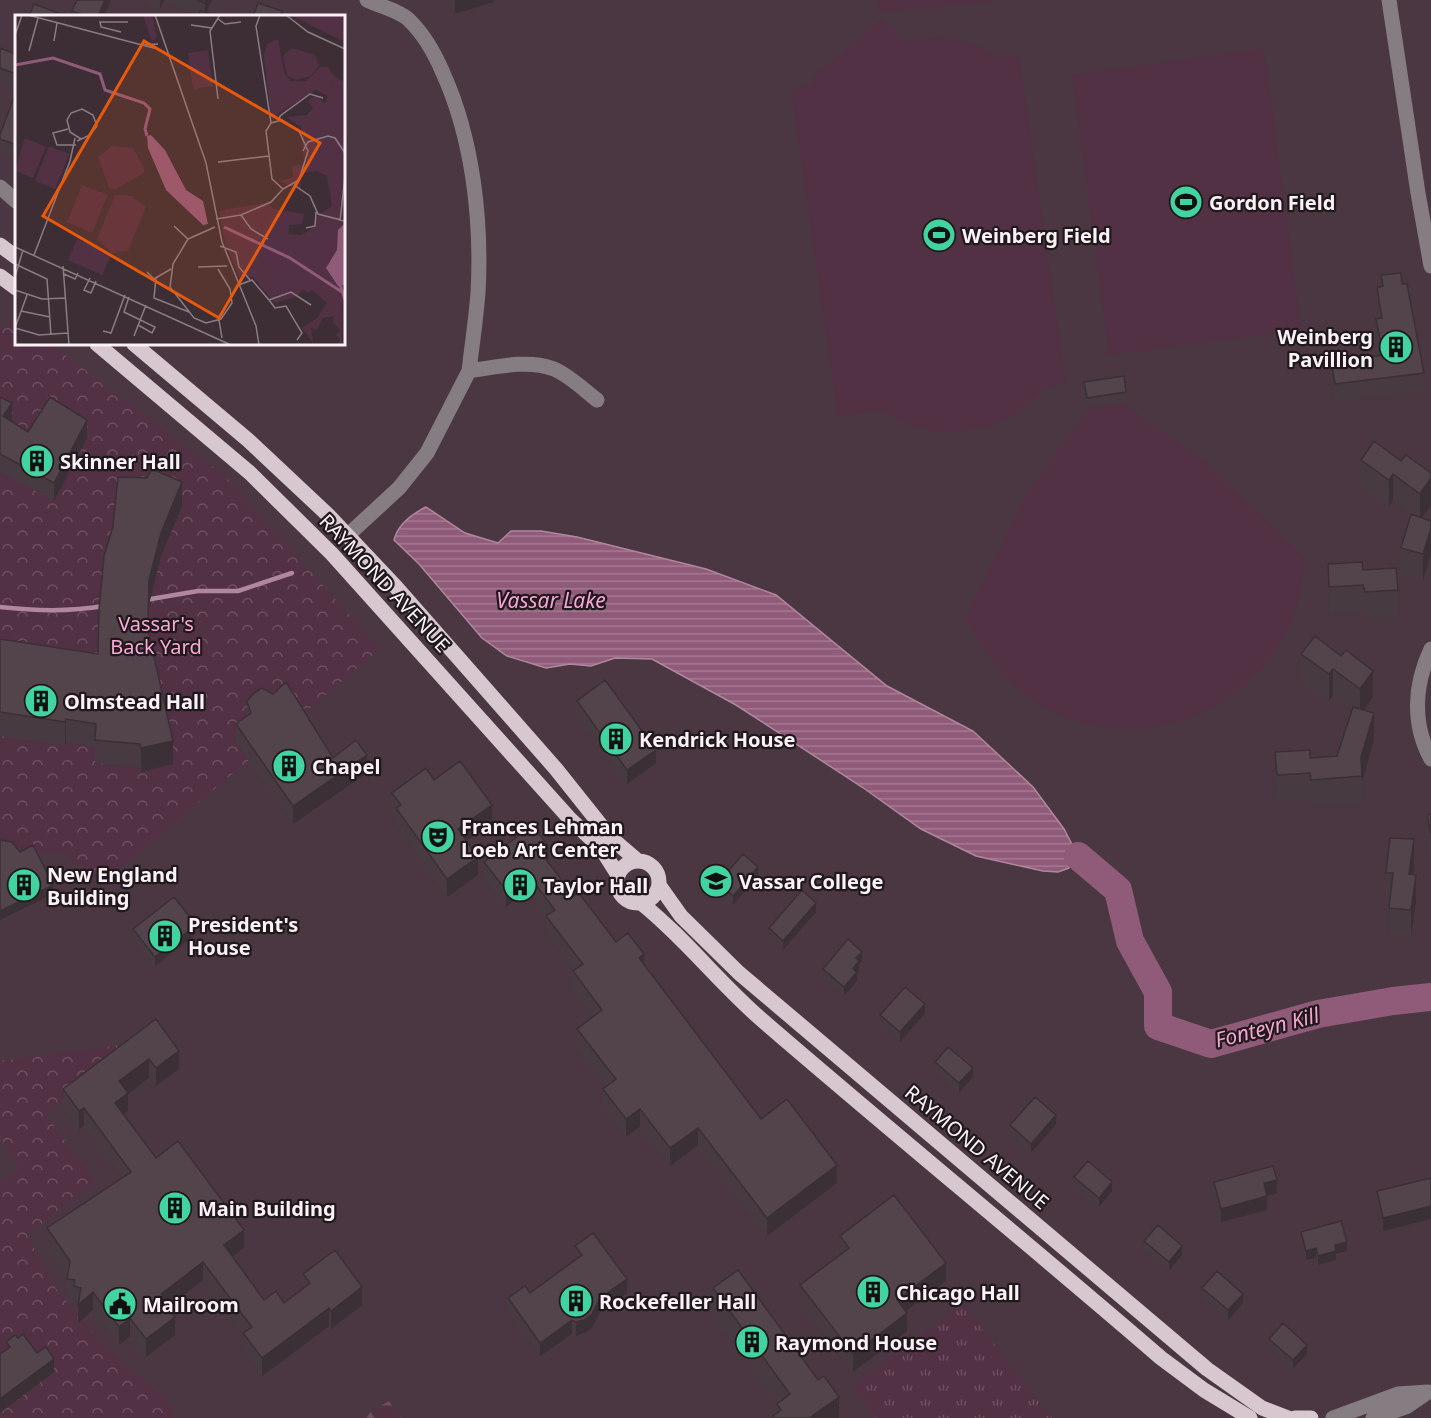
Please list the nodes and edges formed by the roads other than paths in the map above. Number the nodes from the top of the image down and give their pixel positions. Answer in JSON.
{"nodes":[{"id":1,"x":367,"y":0,"type":"edge"},
{"id":2,"x":1389,"y":0,"type":"edge"},
{"id":3,"x":0,"y":187,"type":"edge"},
{"id":4,"x":15,"y":200,"type":"edge"},
{"id":5,"x":0,"y":245,"type":"edge"},
{"id":6,"x":15,"y":256,"type":"edge"},
{"id":7,"x":1431,"y":266,"type":"edge"},
{"id":8,"x":0,"y":276,"type":"edge"},
{"id":9,"x":15,"y":287,"type":"edge"},
{"id":10,"x":98,"y":345,"type":"edge"},
{"id":11,"x":138,"y":345,"type":"edge"},
{"id":12,"x":469,"y":371,"type":"junction"},
{"id":13,"x":597,"y":400,"type":"dead end"},
{"id":14,"x":347,"y":536,"type":"junction"},
{"id":15,"x":1431,"y":649,"type":"edge"},
{"id":16,"x":1431,"y":759,"type":"edge"},
{"id":17,"x":638,"y":861,"type":"junction"},
{"id":18,"x":618,"y":875,"type":"junction"},
{"id":19,"x":659,"y":885,"type":"junction"},
{"id":20,"x":641,"y":903,"type":"junction"},
{"id":21,"x":1429,"y":1391,"type":"edge"},
{"id":22,"x":1250,"y":1418,"type":"edge"},
{"id":23,"x":1288,"y":1418,"type":"edge"},
{"id":24,"x":1295,"y":1418,"type":"edge"},
{"id":25,"x":1311,"y":1418,"type":"edge"},
{"id":26,"x":1333,"y":1418,"type":"edge"},
{"id":27,"x":1373,"y":1418,"type":"edge"}],
"edges":[{"from":1,"to":12,"type":"street"},
{"from":2,"to":7,"type":"street"},
{"from":3,"to":4,"type":"street"},
{"from":5,"to":6,"type":"main road"},
{"from":8,"to":9,"type":"main road"},
{"from":10,"to":18,"type":"main road","name":"RAYMOND AVENUE"},
{"from":11,"to":14,"type":"main road","name":"RAYMOND AVENUE"},
{"from":12,"to":13,"type":"street"},
{"from":12,"to":14,"type":"street"},
{"from":14,"to":17,"type":"main road","name":"RAYMOND AVENUE"},
{"from":15,"to":16,"type":"street"},
{"from":17,"to":18,"type":"main road"},
{"from":17,"to":19,"type":"main road","name":"RAYMOND AVENUE"},
{"from":18,"to":20,"type":"main road","name":"RAYMOND AVENUE"},
{"from":19,"to":20,"type":"main road"},
{"from":19,"to":23,"type":"main road","name":"RAYMOND AVENUE"},
{"from":20,"to":22,"type":"main road","name":"RAYMOND AVENUE"},
{"from":21,"to":26,"type":"street"},
{"from":21,"to":27,"type":"street"},
{"from":24,"to":25,"type":"main road"}]}
